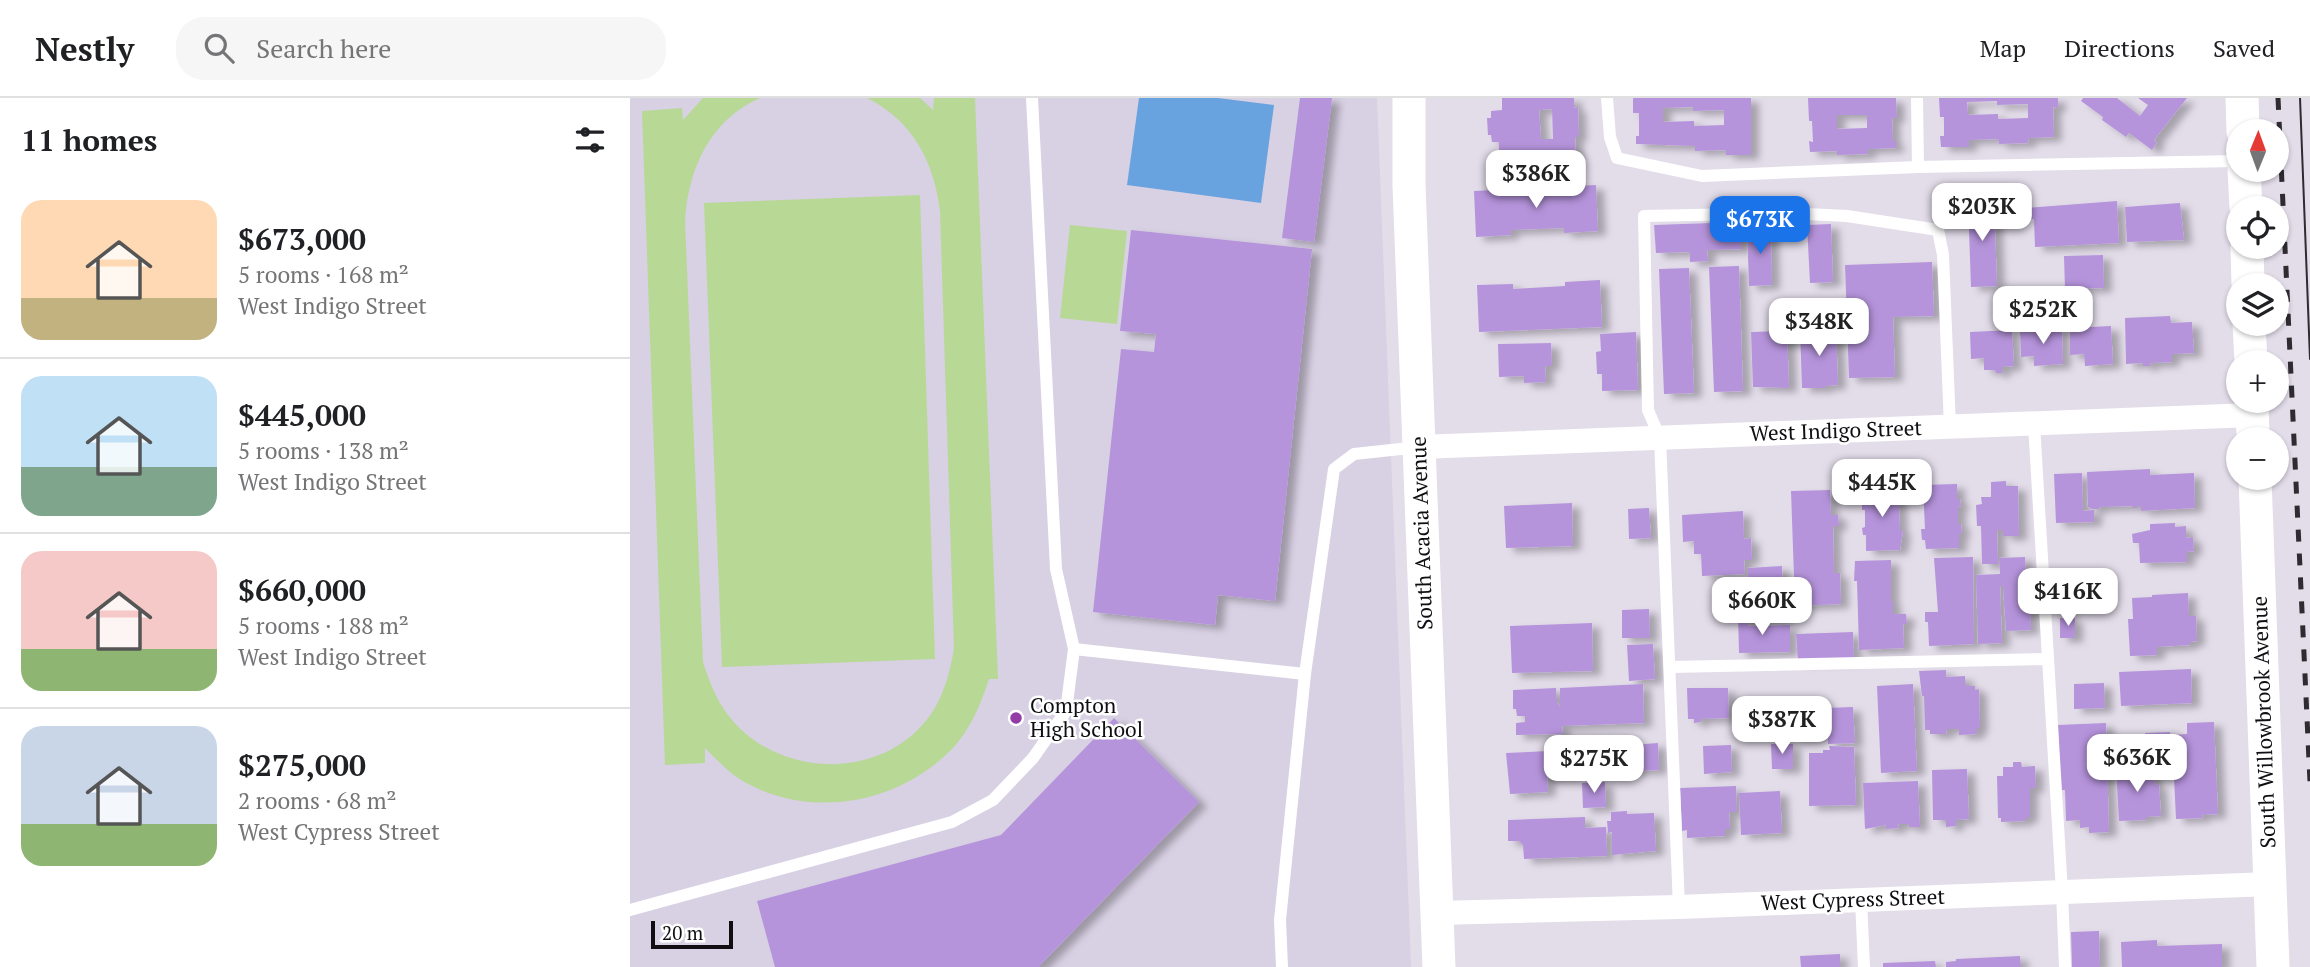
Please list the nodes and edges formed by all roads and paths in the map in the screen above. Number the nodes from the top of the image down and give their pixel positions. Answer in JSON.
{"nodes":[{"id":1,"x":1032,"y":98,"type":"edge"},
{"id":2,"x":1409,"y":98,"type":"edge"},
{"id":3,"x":1607,"y":98,"type":"edge"},
{"id":4,"x":1917,"y":98,"type":"edge"},
{"id":5,"x":2242,"y":98,"type":"edge"},
{"id":6,"x":2243,"y":119,"type":"edge"},
{"id":7,"x":2226,"y":161,"type":"edge"},
{"id":8,"x":1918,"y":167,"type":"junction"},
{"id":9,"x":2253,"y":418,"type":"edge"},
{"id":10,"x":2034,"y":424,"type":"junction"},
{"id":11,"x":1950,"y":427,"type":"junction"},
{"id":12,"x":1660,"y":438,"type":"junction"},
{"id":13,"x":1419,"y":447,"type":"junction"},
{"id":14,"x":2255,"y":490,"type":"edge"},
{"id":15,"x":1074,"y":649,"type":"junction"},
{"id":16,"x":2048,"y":659,"type":"junction"},
{"id":17,"x":1670,"y":667,"type":"junction"},
{"id":18,"x":1304,"y":674,"type":"junction"},
{"id":19,"x":2270,"y":884,"type":"junction"},
{"id":20,"x":2062,"y":892,"type":"junction"},
{"id":21,"x":1861,"y":900,"type":"junction"},
{"id":22,"x":1679,"y":906,"type":"junction"},
{"id":23,"x":630,"y":910,"type":"edge"},
{"id":24,"x":1437,"y":913,"type":"junction"},
{"id":25,"x":1282,"y":967,"type":"edge"},
{"id":26,"x":1439,"y":967,"type":"edge"},
{"id":27,"x":1864,"y":967,"type":"edge"},
{"id":28,"x":2065,"y":967,"type":"edge"},
{"id":29,"x":2273,"y":967,"type":"edge"}],
"edges":[{"from":1,"to":15,"type":"lane"},
{"from":2,"to":13,"type":"street","name":"South Acacia Avenue"},
{"from":3,"to":8,"type":"lane"},
{"from":4,"to":8,"type":"lane"},
{"from":5,"to":6,"type":"street"},
{"from":7,"to":8,"type":"lane"},
{"from":9,"to":10,"type":"street","name":"West Indigo Street"},
{"from":10,"to":11,"type":"street","name":"West Indigo Street"},
{"from":10,"to":16,"type":"lane"},
{"from":11,"to":12,"type":"street","name":"West Indigo Street"},
{"from":11,"to":12,"type":"lane"},
{"from":12,"to":13,"type":"street","name":"West Indigo Street"},
{"from":12,"to":17,"type":"lane"},
{"from":13,"to":18,"type":"lane"},
{"from":13,"to":24,"type":"street","name":"South Acacia Avenue"},
{"from":14,"to":19,"type":"street","name":"South Willowbrook Avenue"},
{"from":15,"to":18,"type":"lane"},
{"from":15,"to":23,"type":"lane"},
{"from":16,"to":17,"type":"lane"},
{"from":16,"to":20,"type":"lane"},
{"from":17,"to":22,"type":"lane"},
{"from":18,"to":25,"type":"lane"},
{"from":19,"to":20,"type":"street","name":"West Cypress Street"},
{"from":19,"to":29,"type":"street","name":"South Willowbrook Avenue"},
{"from":20,"to":21,"type":"street","name":"West Cypress Street"},
{"from":20,"to":28,"type":"lane"},
{"from":21,"to":22,"type":"street","name":"West Cypress Street"},
{"from":21,"to":27,"type":"lane"},
{"from":22,"to":24,"type":"street","name":"West Cypress Street"},
{"from":24,"to":26,"type":"street","name":"South Acacia Avenue"}]}
